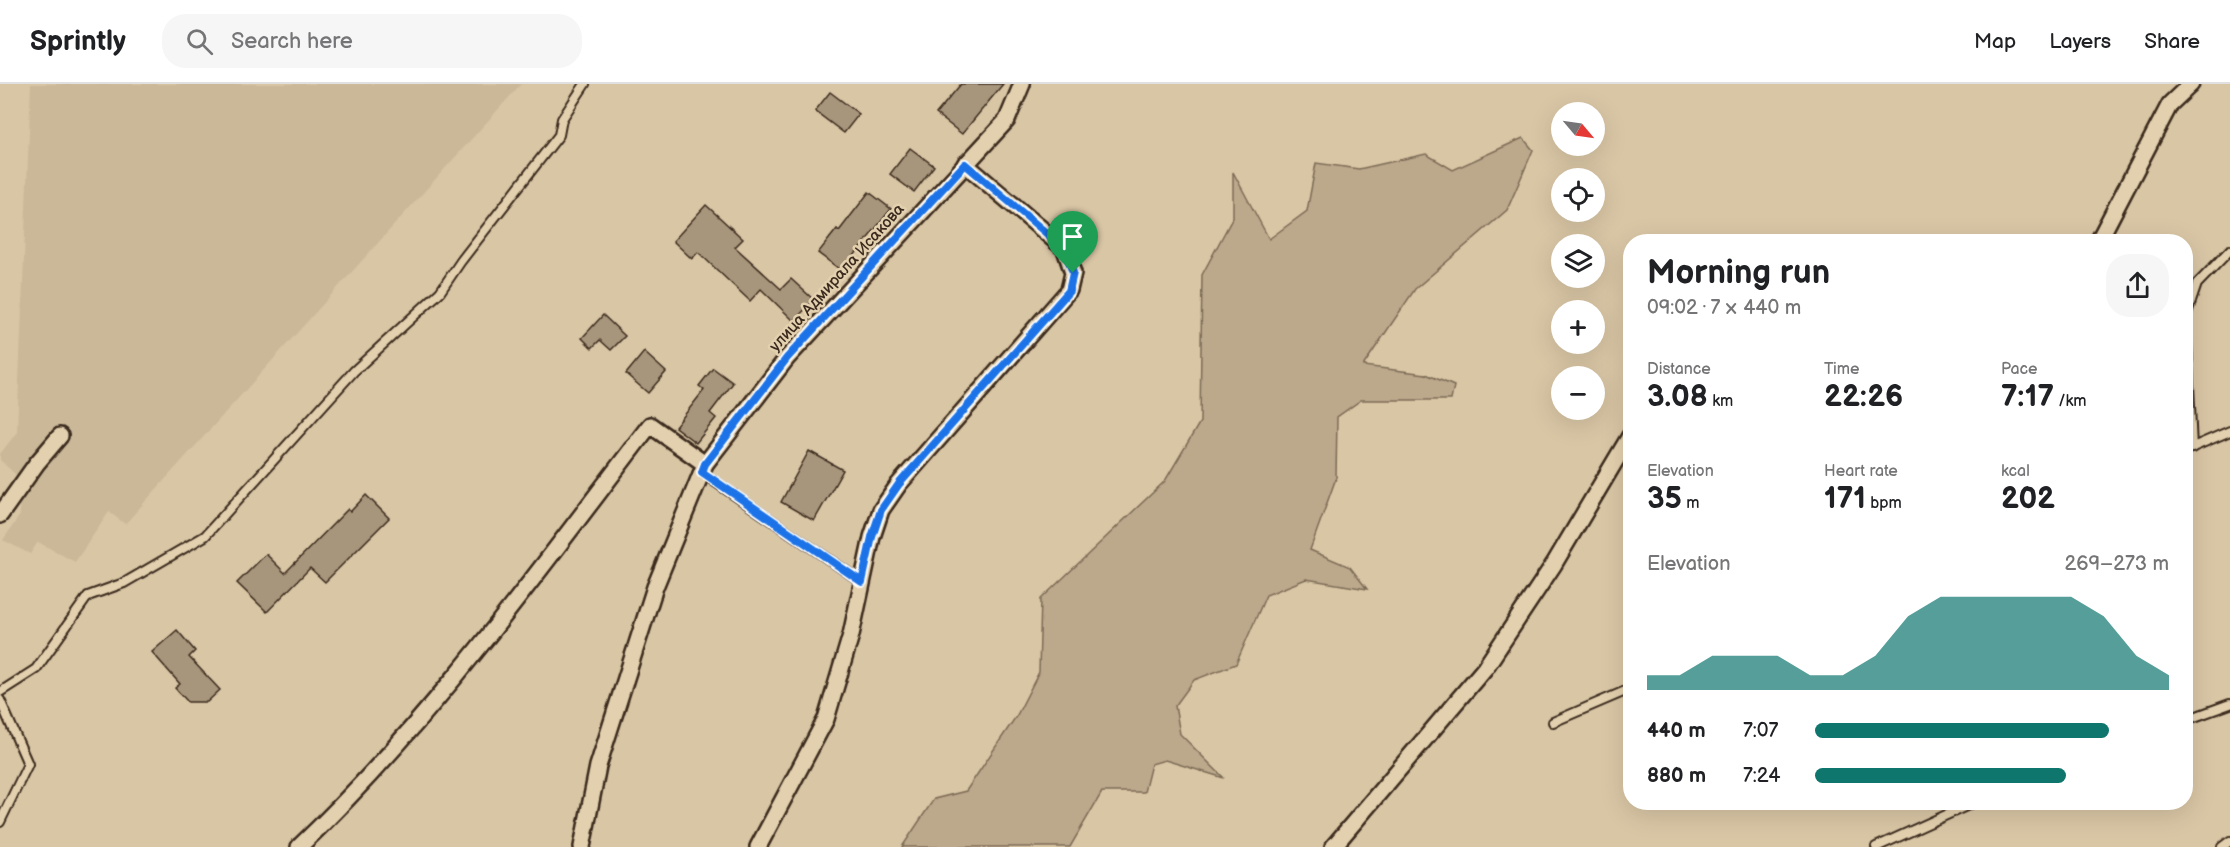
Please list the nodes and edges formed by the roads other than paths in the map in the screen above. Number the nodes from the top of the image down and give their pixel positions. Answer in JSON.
{"nodes":[{"id":1,"x":585,"y":84,"type":"edge"},
{"id":2,"x":1022,"y":84,"type":"edge"},
{"id":3,"x":2191,"y":84,"type":"edge"},
{"id":4,"x":965,"y":164,"type":"junction"},
{"id":5,"x":2102,"y":234,"type":"edge"},
{"id":6,"x":2230,"y":250,"type":"edge"},
{"id":7,"x":2193,"y":297,"type":"edge"},
{"id":8,"x":2230,"y":431,"type":"edge"},
{"id":9,"x":60,"y":436,"type":"dead end"},
{"id":10,"x":2193,"y":447,"type":"edge"},
{"id":11,"x":1623,"y":448,"type":"edge"},
{"id":12,"x":703,"y":468,"type":"junction"},
{"id":13,"x":0,"y":515,"type":"edge"},
{"id":14,"x":862,"y":582,"type":"junction"},
{"id":15,"x":0,"y":692,"type":"edge"},
{"id":16,"x":1623,"y":692,"type":"edge"},
{"id":17,"x":0,"y":700,"type":"edge"},
{"id":18,"x":2230,"y":704,"type":"edge"},
{"id":19,"x":2193,"y":717,"type":"edge"},
{"id":20,"x":1553,"y":722,"type":"dead end"},
{"id":21,"x":1957,"y":810,"type":"edge"},
{"id":22,"x":0,"y":822,"type":"edge"},
{"id":23,"x":2230,"y":841,"type":"edge"},
{"id":24,"x":300,"y":847,"type":"edge"},
{"id":25,"x":582,"y":847,"type":"edge"},
{"id":26,"x":758,"y":847,"type":"edge"},
{"id":27,"x":1333,"y":847,"type":"edge"},
{"id":28,"x":1876,"y":847,"type":"edge"},
{"id":29,"x":2222,"y":847,"type":"edge"}],
"edges":[{"from":1,"to":15,"type":"lane"},
{"from":2,"to":4,"type":"street","name":"улица Адмирала Исакова"},
{"from":3,"to":5,"type":"street"},
{"from":4,"to":12,"type":"street","name":"улица Адмирала Исакова"},
{"from":4,"to":14,"type":"street"},
{"from":6,"to":7,"type":"lane"},
{"from":8,"to":10,"type":"lane"},
{"from":9,"to":13,"type":"street"},
{"from":11,"to":27,"type":"street"},
{"from":12,"to":14,"type":"lane"},
{"from":12,"to":24,"type":"street"},
{"from":12,"to":25,"type":"street","name":"улица Адмирала Исакова"},
{"from":14,"to":26,"type":"street"},
{"from":16,"to":20,"type":"lane"},
{"from":17,"to":22,"type":"lane"},
{"from":18,"to":19,"type":"lane"},
{"from":21,"to":28,"type":"lane"},
{"from":23,"to":29,"type":"lane"}]}
